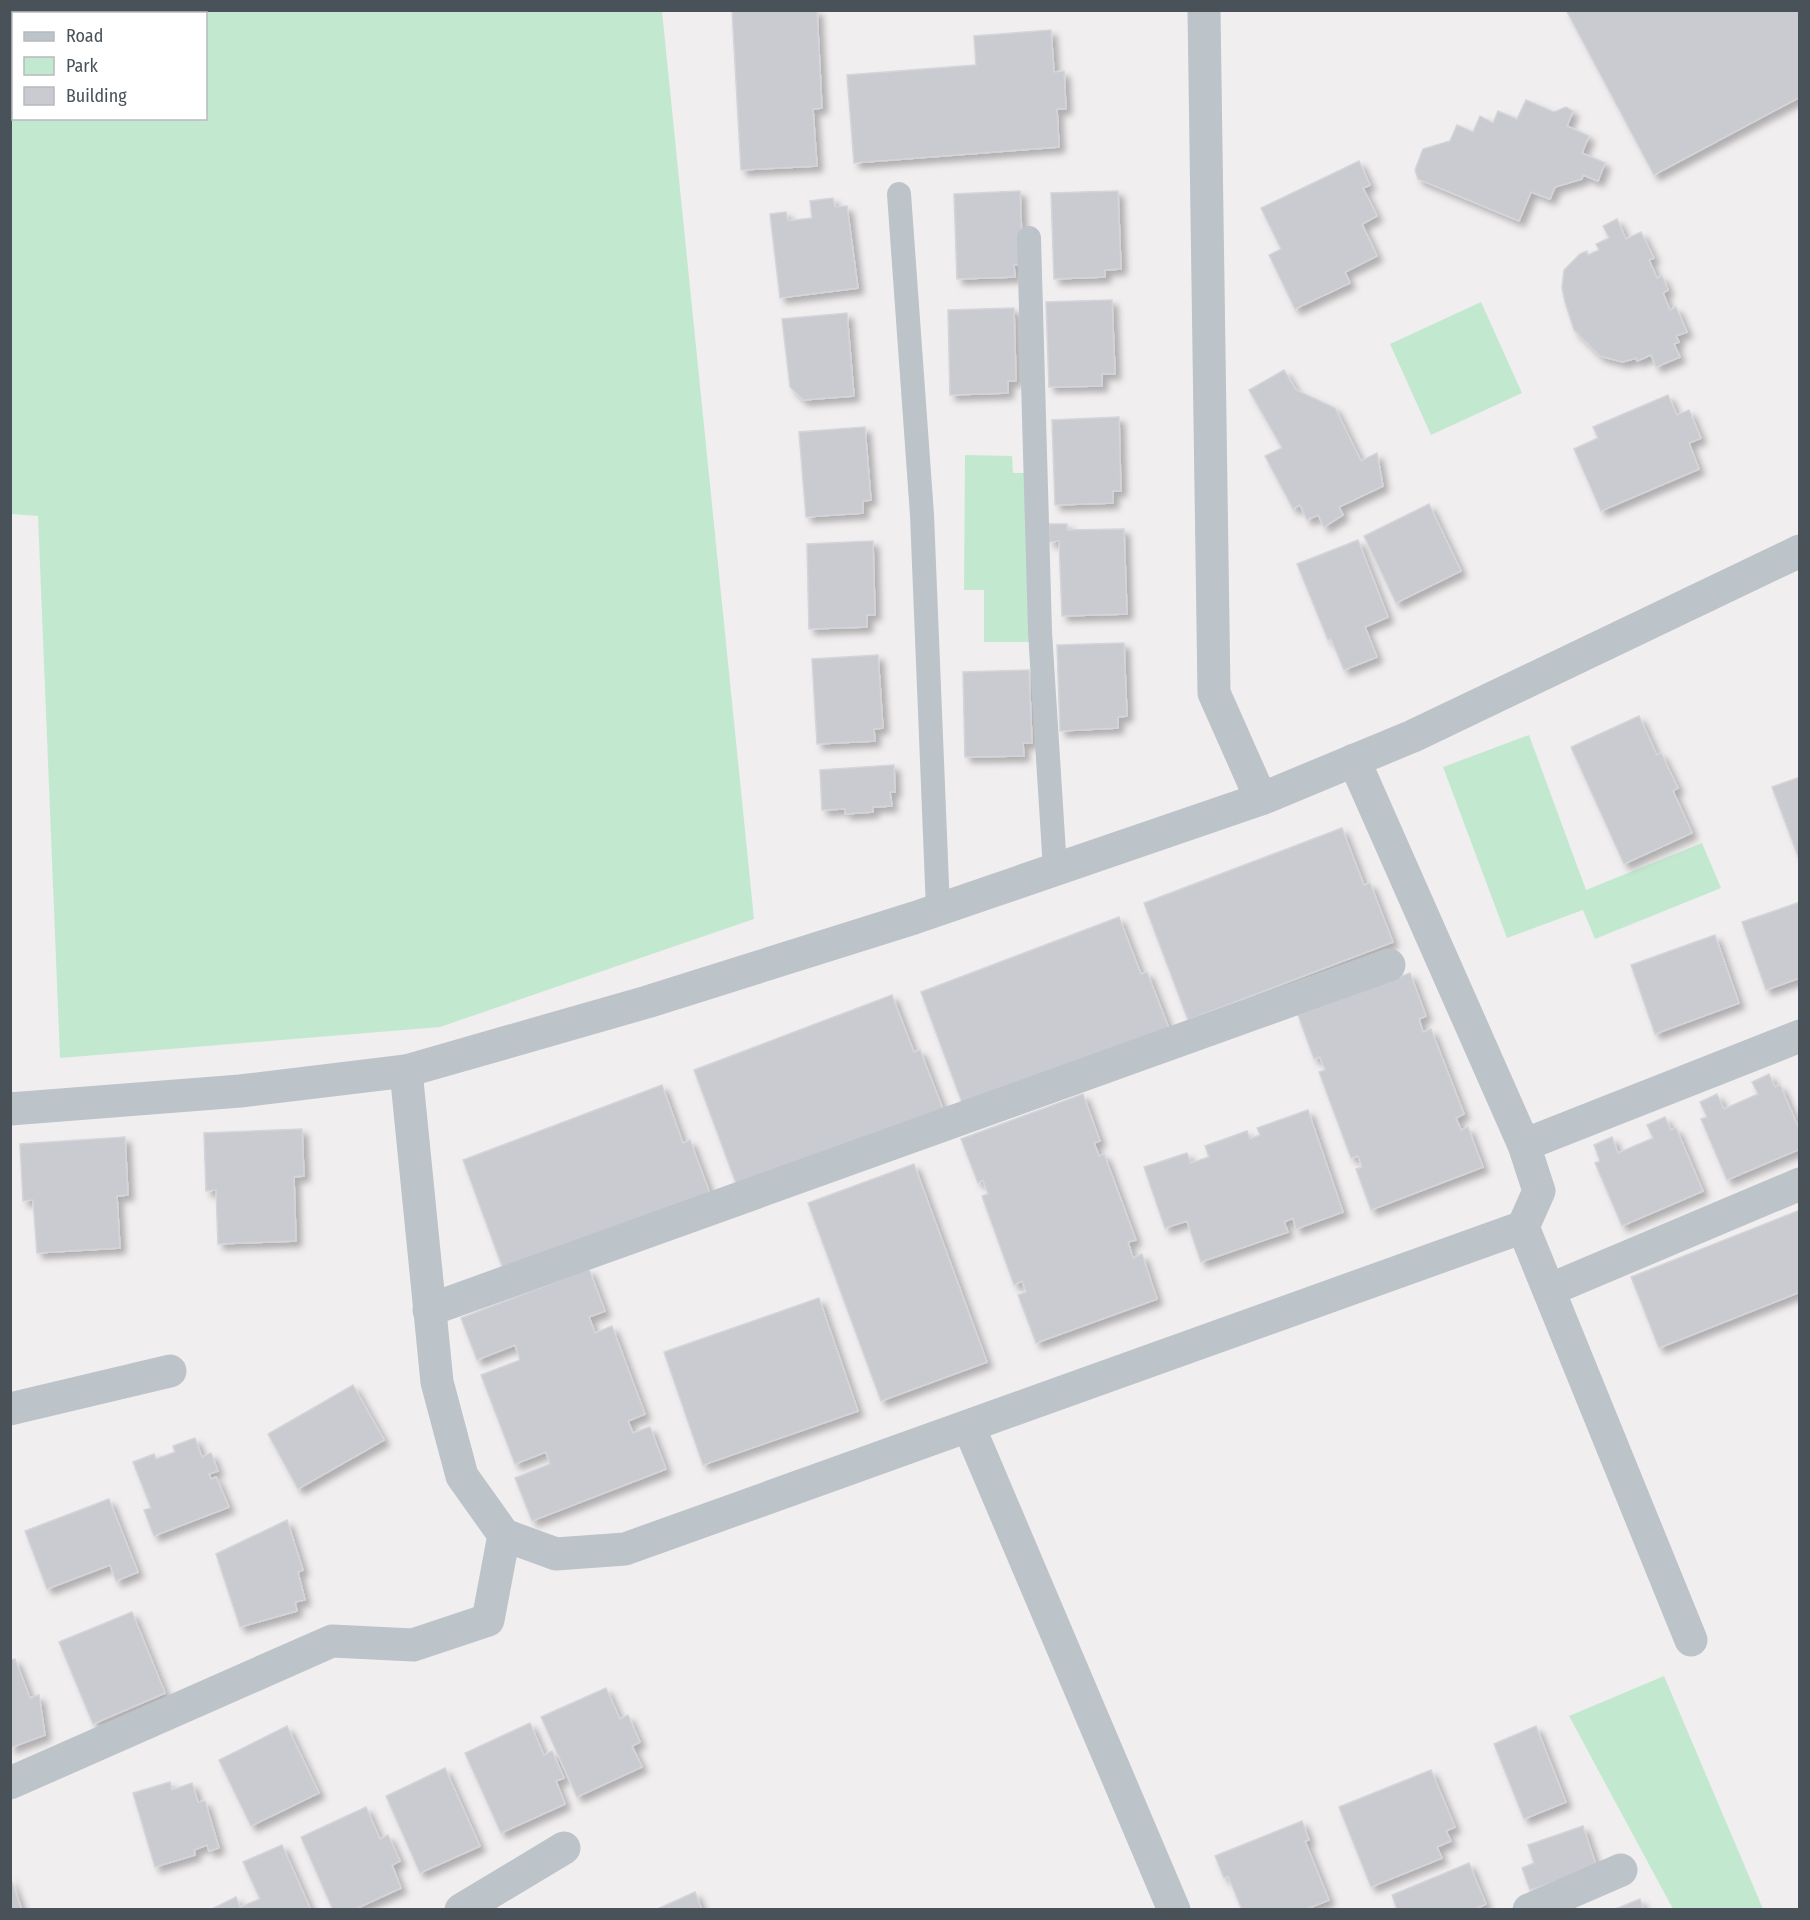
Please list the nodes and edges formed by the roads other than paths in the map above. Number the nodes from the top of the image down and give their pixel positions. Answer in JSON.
{"nodes":[{"id":1,"x":1204,"y":10,"type":"edge"},
{"id":2,"x":899,"y":194,"type":"dead end"},
{"id":3,"x":1029,"y":238,"type":"dead end"},
{"id":4,"x":1800,"y":551,"type":"edge"},
{"id":5,"x":1354,"y":760,"type":"junction"},
{"id":6,"x":1261,"y":799,"type":"junction"},
{"id":7,"x":1055,"y":869,"type":"junction"},
{"id":8,"x":938,"y":909,"type":"junction"},
{"id":9,"x":1389,"y":965,"type":"dead end"},
{"id":10,"x":1800,"y":1036,"type":"edge"},
{"id":11,"x":406,"y":1071,"type":"junction"},
{"id":12,"x":10,"y":1109,"type":"edge"},
{"id":13,"x":1524,"y":1145,"type":"junction"},
{"id":14,"x":1800,"y":1184,"type":"edge"},
{"id":15,"x":1523,"y":1227,"type":"junction"},
{"id":16,"x":1549,"y":1290,"type":"junction"},
{"id":17,"x":429,"y":1310,"type":"junction"},
{"id":18,"x":170,"y":1371,"type":"dead end"},
{"id":19,"x":10,"y":1409,"type":"edge"},
{"id":20,"x":969,"y":1427,"type":"junction"},
{"id":21,"x":504,"y":1535,"type":"junction"},
{"id":22,"x":1691,"y":1640,"type":"dead end"},
{"id":23,"x":10,"y":1784,"type":"edge"},
{"id":24,"x":564,"y":1848,"type":"dead end"},
{"id":25,"x":1621,"y":1870,"type":"dead end"},
{"id":26,"x":461,"y":1910,"type":"edge"},
{"id":27,"x":1174,"y":1910,"type":"edge"},
{"id":28,"x":1529,"y":1910,"type":"edge"}],
"edges":[{"from":1,"to":6,"type":"street"},
{"from":2,"to":8,"type":"lane"},
{"from":3,"to":7,"type":"lane"},
{"from":4,"to":5,"type":"street"},
{"from":5,"to":6,"type":"street"},
{"from":5,"to":13,"type":"street"},
{"from":6,"to":7,"type":"street"},
{"from":7,"to":8,"type":"street"},
{"from":8,"to":11,"type":"street"},
{"from":9,"to":17,"type":"street"},
{"from":10,"to":13,"type":"street"},
{"from":11,"to":12,"type":"street"},
{"from":11,"to":17,"type":"street"},
{"from":13,"to":15,"type":"street"},
{"from":14,"to":16,"type":"street"},
{"from":15,"to":16,"type":"street"},
{"from":15,"to":20,"type":"street"},
{"from":16,"to":22,"type":"street"},
{"from":17,"to":21,"type":"street"},
{"from":18,"to":19,"type":"street"},
{"from":20,"to":21,"type":"street"},
{"from":20,"to":27,"type":"street"},
{"from":21,"to":23,"type":"street"},
{"from":24,"to":26,"type":"street"},
{"from":25,"to":28,"type":"street"}]}
